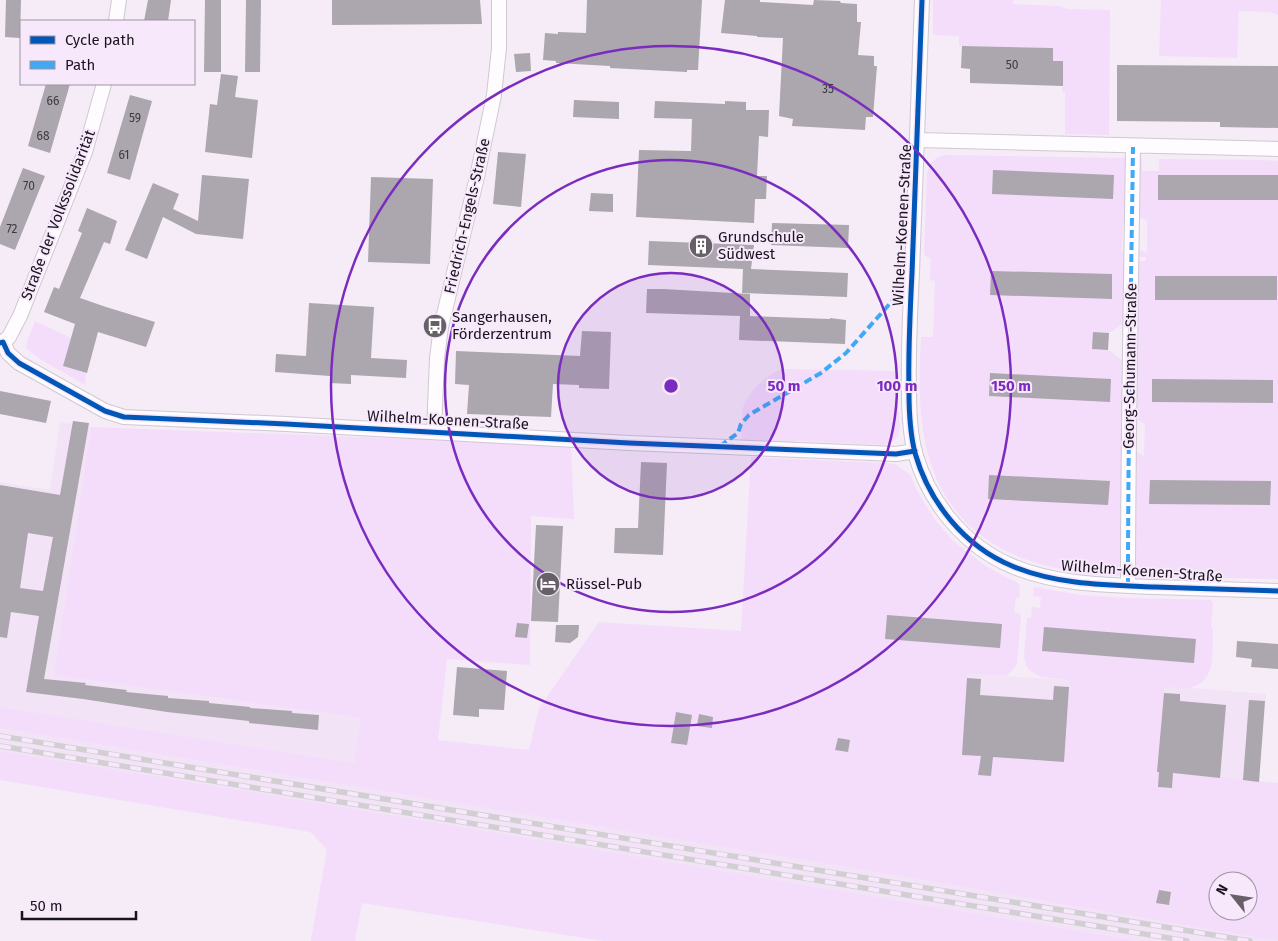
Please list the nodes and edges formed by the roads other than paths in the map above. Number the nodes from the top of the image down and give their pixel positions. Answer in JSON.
{"nodes":[{"id":1,"x":119,"y":0,"type":"edge"},
{"id":2,"x":500,"y":0,"type":"edge"},
{"id":3,"x":922,"y":0,"type":"edge"},
{"id":4,"x":116,"y":20,"type":"edge"},
{"id":5,"x":104,"y":85,"type":"edge"},
{"id":6,"x":918,"y":140,"type":"junction"},
{"id":7,"x":1133,"y":146,"type":"junction"},
{"id":8,"x":1278,"y":150,"type":"edge"},
{"id":9,"x":2,"y":343,"type":"edge"},
{"id":10,"x":434,"y":432,"type":"junction"},
{"id":11,"x":915,"y":451,"type":"junction"},
{"id":12,"x":1128,"y":586,"type":"junction"},
{"id":13,"x":1278,"y":591,"type":"edge"}],
"edges":[{"from":1,"to":4,"type":"street"},
{"from":2,"to":10,"type":"street","name":"Friedrich-Engels-Straße"},
{"from":3,"to":6,"type":"street","name":"Wilhelm-Koenen-Straße"},
{"from":5,"to":9,"type":"street","name":"Straße der Volkssolidarität"},
{"from":6,"to":7,"type":"street"},
{"from":6,"to":11,"type":"street","name":"Wilhelm-Koenen-Straße"},
{"from":7,"to":8,"type":"street"},
{"from":7,"to":12,"type":"street","name":"Georg-Schumann-Straße"},
{"from":9,"to":10,"type":"street","name":"Wilhelm-Koenen-Straße"},
{"from":10,"to":11,"type":"street","name":"Wilhelm-Koenen-Straße"},
{"from":11,"to":12,"type":"street","name":"Wilhelm-Koenen-Straße"},
{"from":12,"to":13,"type":"street","name":"Wilhelm-Koenen-Straße"}]}
